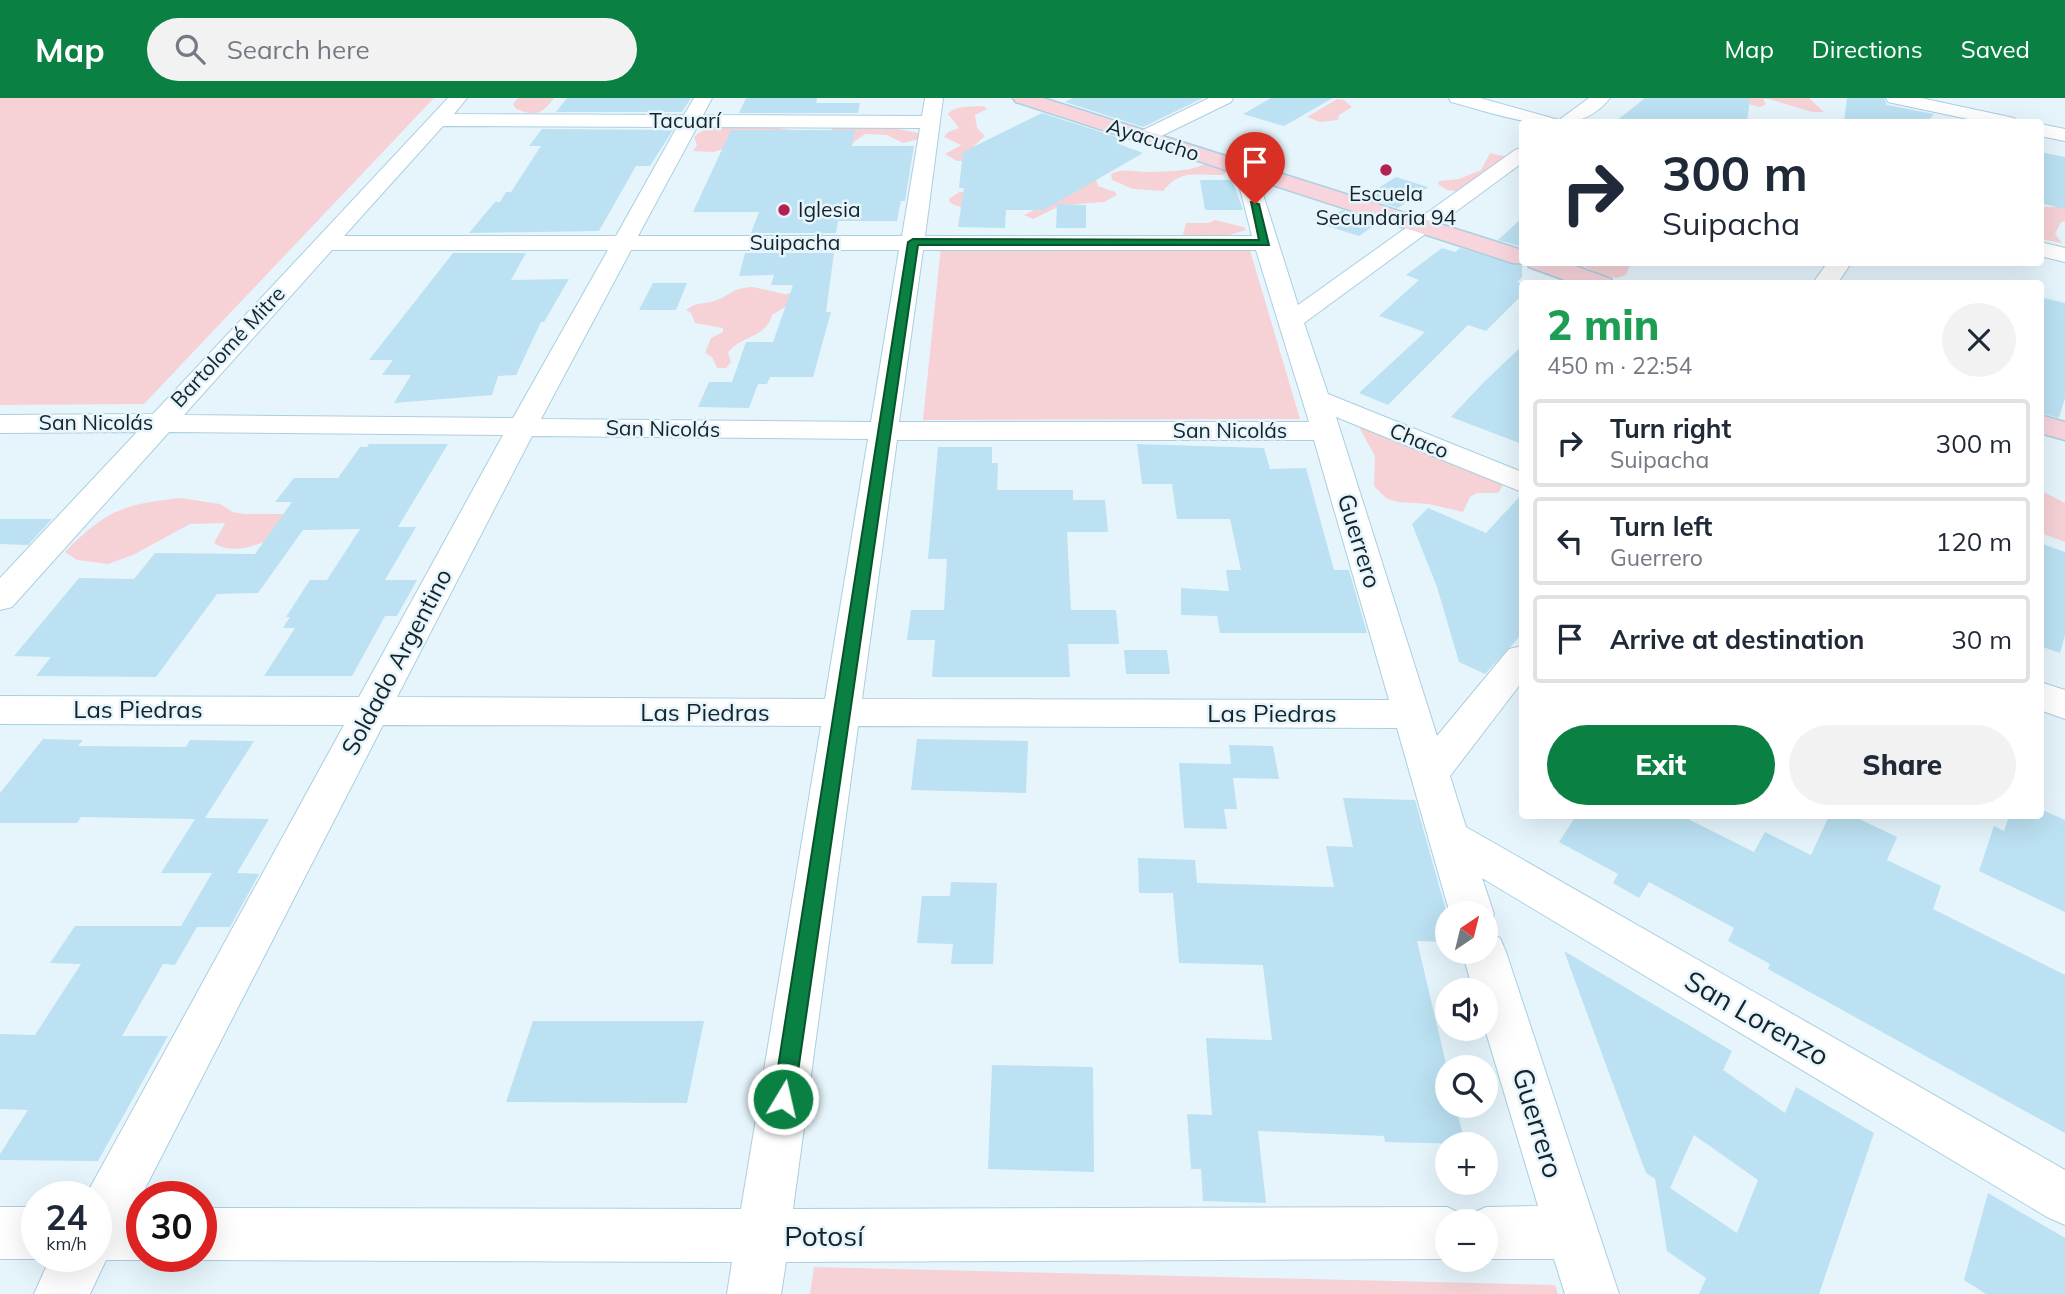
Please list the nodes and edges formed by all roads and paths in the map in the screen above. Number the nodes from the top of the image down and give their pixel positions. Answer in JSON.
{"nodes":[{"id":1,"x":458,"y":98,"type":"edge"},
{"id":2,"x":1023,"y":98,"type":"edge"},
{"id":3,"x":1224,"y":98,"type":"edge"},
{"id":4,"x":1458,"y":98,"type":"edge"},
{"id":5,"x":1601,"y":98,"type":"edge"},
{"id":6,"x":1895,"y":98,"type":"edge"},
{"id":7,"x":697,"y":110,"type":"edge"},
{"id":8,"x":933,"y":110,"type":"edge"},
{"id":9,"x":1962,"y":111,"type":"edge"},
{"id":10,"x":1539,"y":119,"type":"edge"},
{"id":11,"x":1571,"y":119,"type":"edge"},
{"id":12,"x":1995,"y":119,"type":"edge"},
{"id":13,"x":438,"y":120,"type":"junction"},
{"id":14,"x":2044,"y":131,"type":"edge"},
{"id":15,"x":2065,"y":135,"type":"edge"},
{"id":16,"x":1144,"y":137,"type":"junction"},
{"id":17,"x":1519,"y":156,"type":"edge"},
{"id":18,"x":1245,"y":169,"type":"junction"},
{"id":19,"x":1423,"y":225,"type":"junction"},
{"id":20,"x":913,"y":242,"type":"junction"},
{"id":21,"x":325,"y":243,"type":"junction"},
{"id":22,"x":1265,"y":243,"type":"junction"},
{"id":23,"x":622,"y":244,"type":"junction"},
{"id":24,"x":2044,"y":250,"type":"edge"},
{"id":25,"x":2065,"y":255,"type":"edge"},
{"id":26,"x":1519,"y":257,"type":"edge"},
{"id":27,"x":1550,"y":266,"type":"edge"},
{"id":28,"x":1838,"y":266,"type":"edge"},
{"id":29,"x":1590,"y":280,"type":"edge"},
{"id":30,"x":1827,"y":280,"type":"edge"},
{"id":31,"x":1291,"y":321,"type":"junction"},
{"id":32,"x":1316,"y":399,"type":"junction"},
{"id":33,"x":158,"y":423,"type":"junction"},
{"id":34,"x":0,"y":424,"type":"edge"},
{"id":35,"x":2044,"y":425,"type":"edge"},
{"id":36,"x":522,"y":427,"type":"junction"},
{"id":37,"x":885,"y":431,"type":"junction"},
{"id":38,"x":1326,"y":431,"type":"junction"},
{"id":39,"x":2065,"y":431,"type":"edge"},
{"id":40,"x":1519,"y":482,"type":"edge"},
{"id":41,"x":0,"y":599,"type":"edge"},
{"id":42,"x":1519,"y":662,"type":"edge"},
{"id":43,"x":2044,"y":697,"type":"edge"},
{"id":44,"x":2065,"y":705,"type":"edge"},
{"id":45,"x":0,"y":710,"type":"edge"},
{"id":46,"x":370,"y":712,"type":"junction"},
{"id":47,"x":842,"y":714,"type":"junction"},
{"id":48,"x":1410,"y":714,"type":"junction"},
{"id":49,"x":1428,"y":775,"type":"junction"},
{"id":50,"x":1448,"y":837,"type":"junction"},
{"id":51,"x":1468,"y":901,"type":"edge"},
{"id":52,"x":1488,"y":964,"type":"edge"},
{"id":53,"x":2065,"y":1199,"type":"edge"},
{"id":54,"x":112,"y":1201,"type":"edge"},
{"id":55,"x":0,"y":1233,"type":"edge"},
{"id":56,"x":21,"y":1233,"type":"edge"},
{"id":57,"x":1435,"y":1233,"type":"edge"},
{"id":58,"x":1498,"y":1233,"type":"edge"},
{"id":59,"x":1573,"y":1233,"type":"junction"},
{"id":60,"x":217,"y":1234,"type":"edge"},
{"id":61,"x":762,"y":1236,"type":"junction"},
{"id":62,"x":73,"y":1272,"type":"edge"},
{"id":63,"x":61,"y":1294,"type":"edge"},
{"id":64,"x":754,"y":1294,"type":"edge"},
{"id":65,"x":1592,"y":1294,"type":"edge"}],
"edges":[{"from":1,"to":13,"type":"street","name":"Bartolomé Mitre"},
{"from":2,"to":16,"type":"street","name":"Ayacucho"},
{"from":3,"to":16,"type":"street"},
{"from":4,"to":10,"type":"street"},
{"from":5,"to":11,"type":"street"},
{"from":6,"to":9,"type":"street"},
{"from":7,"to":8,"type":"street","name":"Tacuarí"},
{"from":7,"to":13,"type":"street","name":"Tacuarí"},
{"from":7,"to":23,"type":"street","name":"Soldado Argentino"},
{"from":8,"to":20,"type":"street"},
{"from":9,"to":12,"type":"street"},
{"from":13,"to":21,"type":"street","name":"Bartolomé Mitre"},
{"from":14,"to":15,"type":"street"},
{"from":16,"to":18,"type":"street","name":"Ayacucho"},
{"from":17,"to":19,"type":"street"},
{"from":18,"to":19,"type":"street","name":"Ayacucho"},
{"from":18,"to":22,"type":"street","name":"Guerrero"},
{"from":19,"to":26,"type":"street","name":"Ayacucho"},
{"from":19,"to":31,"type":"street"},
{"from":20,"to":22,"type":"street","name":"Suipacha"},
{"from":20,"to":23,"type":"street","name":"Suipacha"},
{"from":20,"to":37,"type":"street"},
{"from":21,"to":23,"type":"street","name":"Suipacha"},
{"from":21,"to":33,"type":"street","name":"Bartolomé Mitre"},
{"from":22,"to":31,"type":"street","name":"Guerrero"},
{"from":23,"to":36,"type":"street","name":"Soldado Argentino"},
{"from":24,"to":25,"type":"street"},
{"from":27,"to":29,"type":"street"},
{"from":28,"to":30,"type":"street"},
{"from":31,"to":32,"type":"street","name":"Guerrero"},
{"from":32,"to":38,"type":"street","name":"Guerrero"},
{"from":32,"to":40,"type":"street","name":"Chaco"},
{"from":33,"to":34,"type":"street","name":"San Nicolás"},
{"from":33,"to":36,"type":"street","name":"San Nicolás"},
{"from":33,"to":41,"type":"street","name":"Bartolomé Mitre"},
{"from":35,"to":39,"type":"street"},
{"from":36,"to":37,"type":"street","name":"San Nicolás"},
{"from":36,"to":46,"type":"street","name":"Soldado Argentino"},
{"from":37,"to":38,"type":"street","name":"San Nicolás"},
{"from":37,"to":47,"type":"street"},
{"from":38,"to":48,"type":"street","name":"Guerrero"},
{"from":42,"to":49,"type":"street"},
{"from":43,"to":44,"type":"street"},
{"from":45,"to":46,"type":"street","name":"Las Piedras"},
{"from":46,"to":47,"type":"street","name":"Las Piedras"},
{"from":46,"to":54,"type":"street","name":"Soldado Argentino"},
{"from":47,"to":48,"type":"street","name":"Las Piedras"},
{"from":47,"to":61,"type":"street"},
{"from":48,"to":49,"type":"street","name":"Guerrero"},
{"from":49,"to":50,"type":"street","name":"Guerrero"},
{"from":50,"to":51,"type":"street","name":"Guerrero"},
{"from":50,"to":53,"type":"street","name":"San Lorenzo"},
{"from":52,"to":59,"type":"street","name":"Guerrero"},
{"from":55,"to":56,"type":"street"},
{"from":57,"to":61,"type":"street","name":"Potosí"},
{"from":58,"to":59,"type":"street"},
{"from":59,"to":65,"type":"street","name":"Guerrero"},
{"from":60,"to":61,"type":"street","name":"Potosí"},
{"from":61,"to":64,"type":"street"},
{"from":62,"to":63,"type":"street"}]}
